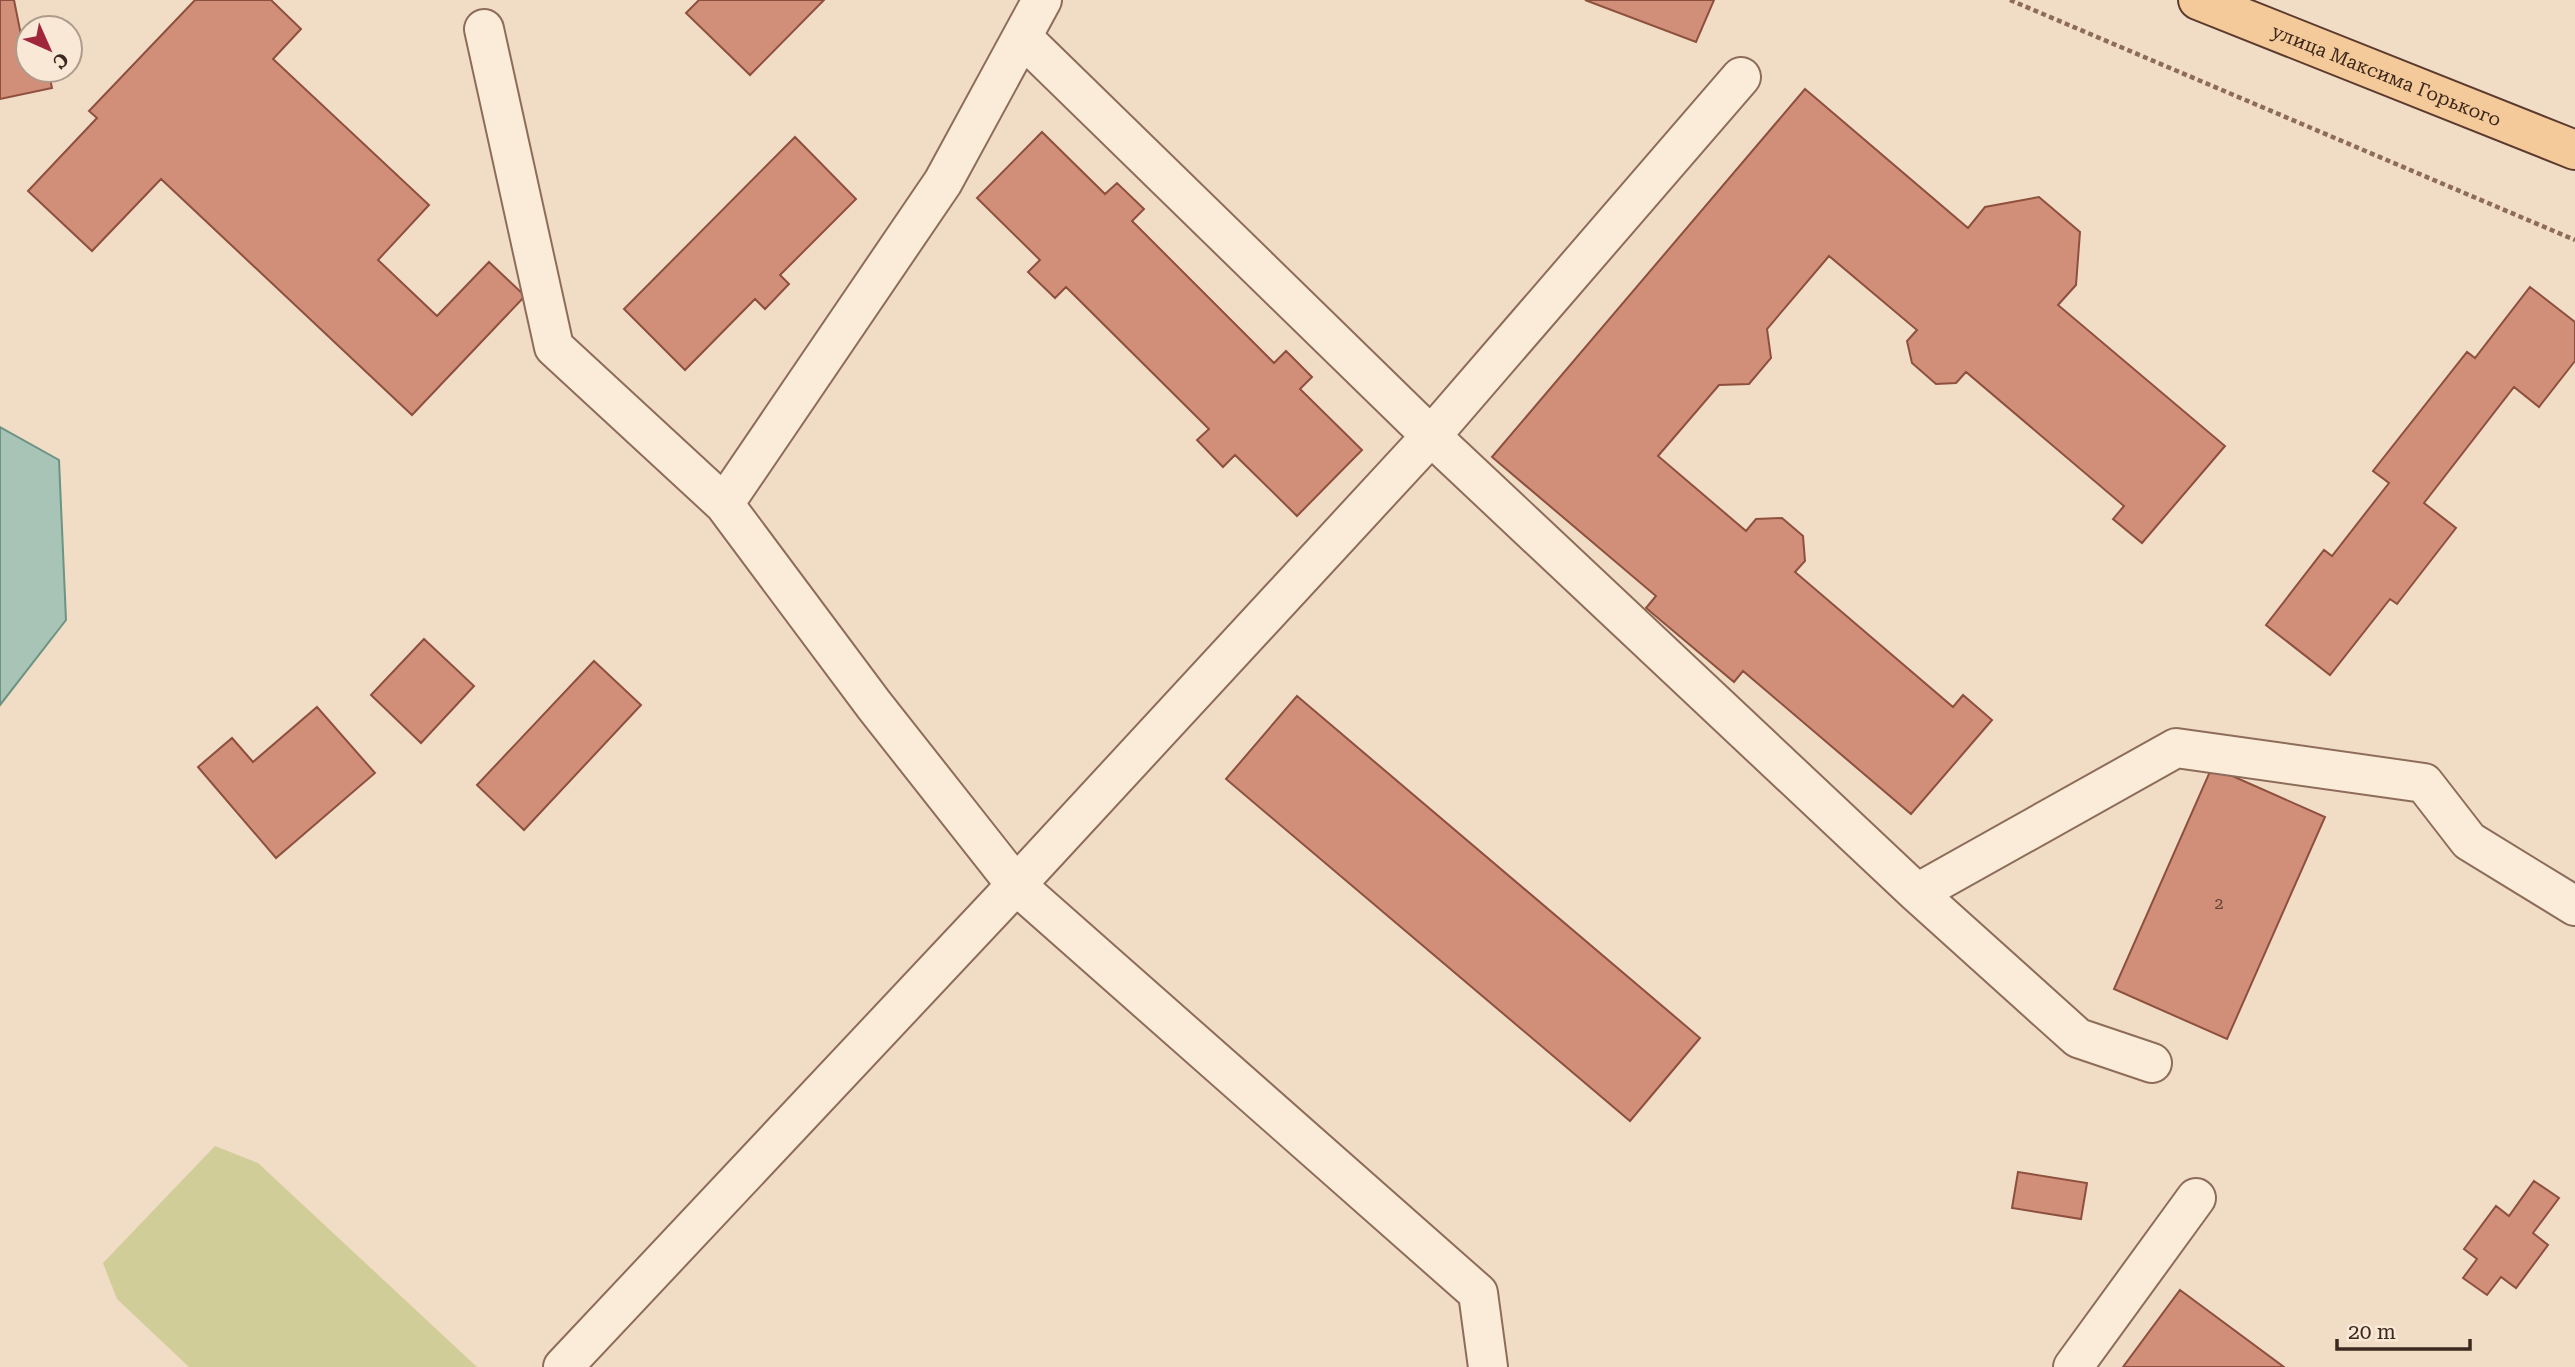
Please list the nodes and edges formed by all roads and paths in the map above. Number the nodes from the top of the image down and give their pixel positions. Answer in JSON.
{"nodes":[{"id":1,"x":1042,"y":0,"type":"edge"},
{"id":2,"x":2010,"y":0,"type":"edge"},
{"id":3,"x":2198,"y":0,"type":"edge"},
{"id":4,"x":484,"y":29,"type":"dead end"},
{"id":5,"x":1022,"y":37,"type":"junction"},
{"id":6,"x":1741,"y":77,"type":"dead end"},
{"id":7,"x":2575,"y":150,"type":"edge"},
{"id":8,"x":2575,"y":240,"type":"edge"},
{"id":9,"x":1431,"y":436,"type":"junction"},
{"id":10,"x":724,"y":504,"type":"junction"},
{"id":11,"x":1016,"y":885,"type":"junction"},
{"id":12,"x":1917,"y":893,"type":"junction"},
{"id":13,"x":2575,"y":905,"type":"edge"},
{"id":14,"x":2152,"y":1063,"type":"dead end"},
{"id":15,"x":2196,"y":1198,"type":"dead end"},
{"id":16,"x":563,"y":1367,"type":"edge"},
{"id":17,"x":1488,"y":1367,"type":"edge"},
{"id":18,"x":2073,"y":1367,"type":"edge"}],
"edges":[{"from":1,"to":5,"type":"lane"},
{"from":2,"to":8,"type":"path"},
{"from":3,"to":7,"type":"main road","name":"улица Максима Горького"},
{"from":4,"to":10,"type":"lane"},
{"from":5,"to":9,"type":"lane"},
{"from":5,"to":10,"type":"lane"},
{"from":6,"to":9,"type":"lane"},
{"from":9,"to":11,"type":"lane"},
{"from":9,"to":12,"type":"lane"},
{"from":10,"to":11,"type":"lane"},
{"from":11,"to":16,"type":"lane"},
{"from":11,"to":17,"type":"lane"},
{"from":12,"to":13,"type":"lane"},
{"from":12,"to":14,"type":"lane"},
{"from":15,"to":18,"type":"lane"}]}
